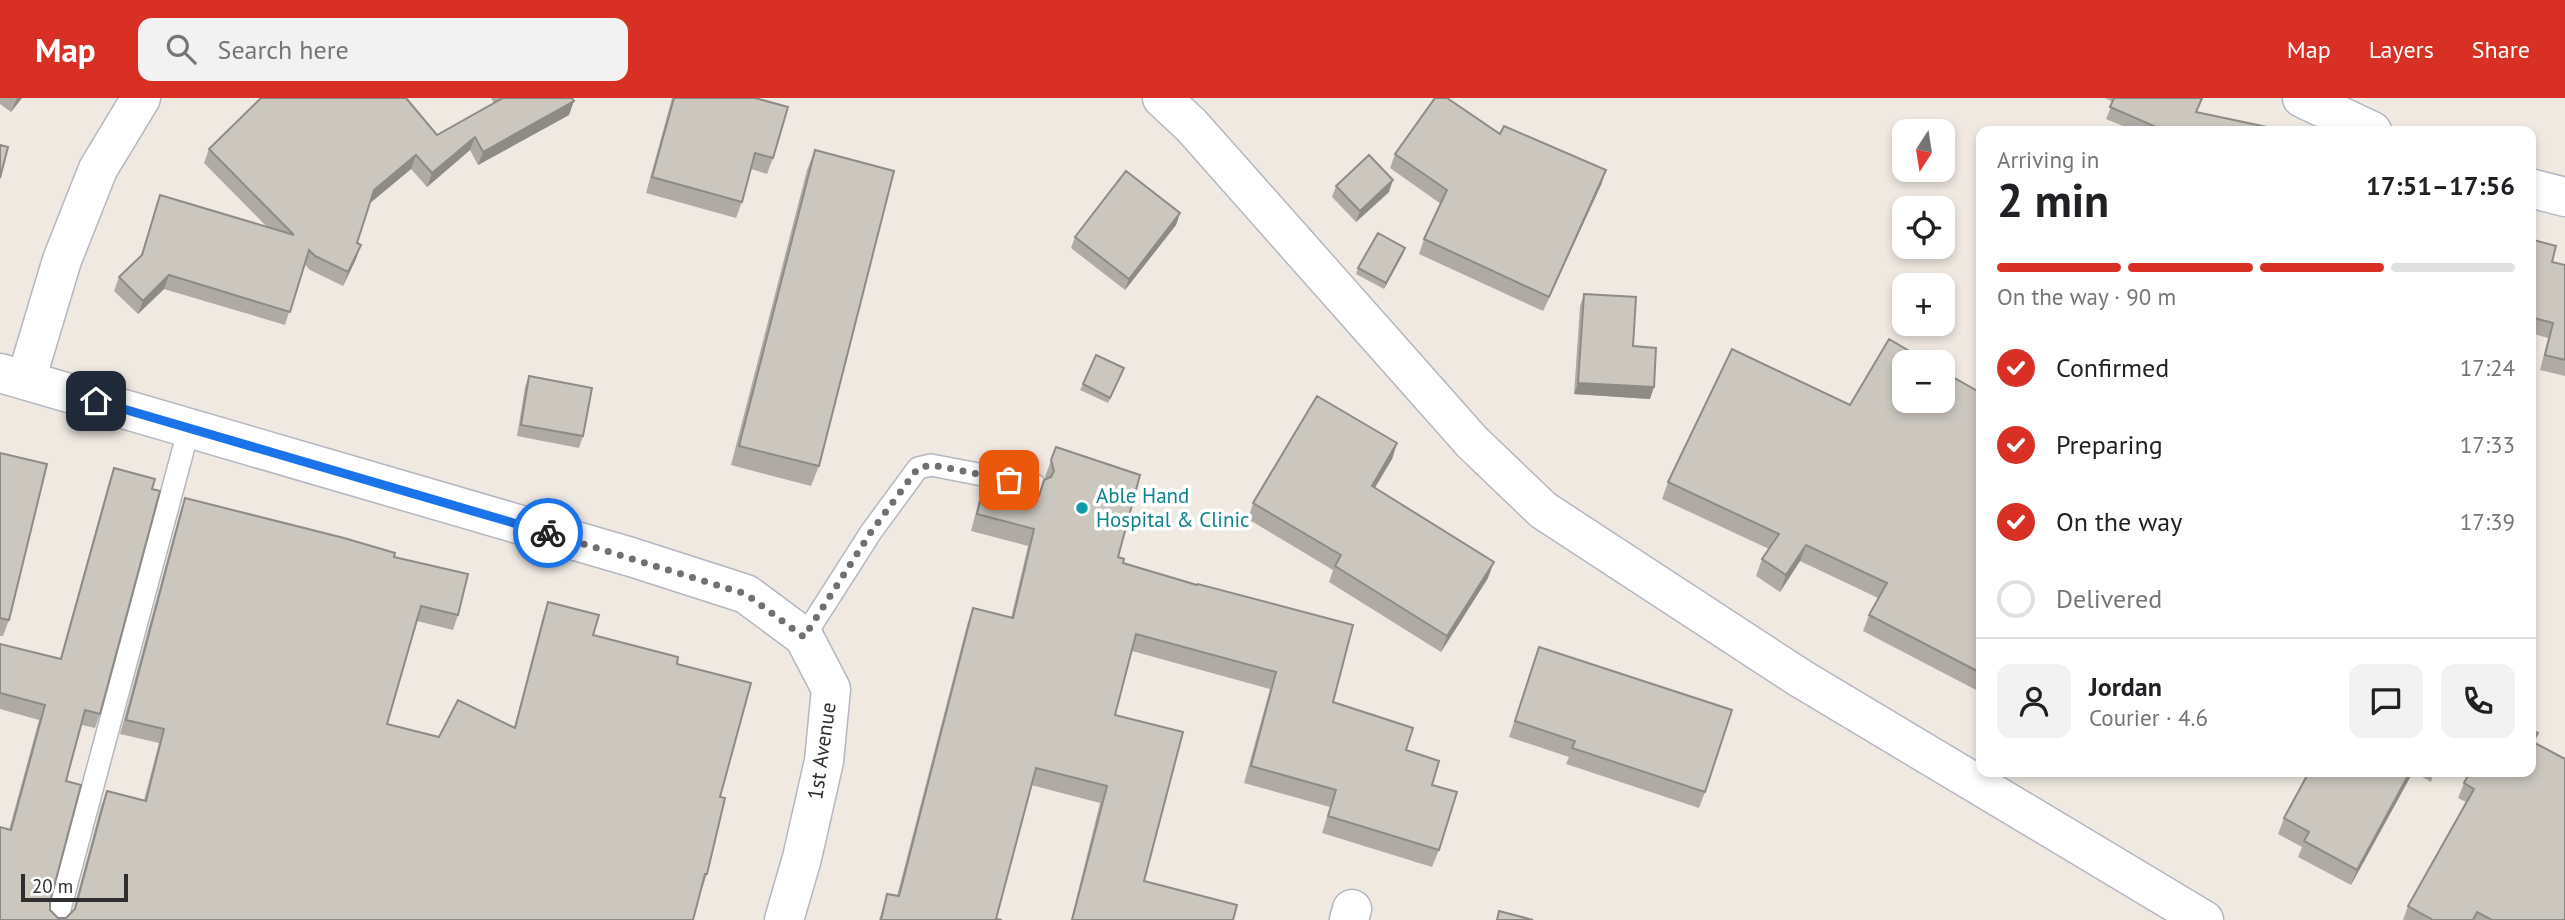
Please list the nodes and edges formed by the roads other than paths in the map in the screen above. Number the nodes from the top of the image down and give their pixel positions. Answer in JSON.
{"nodes":[{"id":1,"x":141,"y":98,"type":"edge"},
{"id":2,"x":1162,"y":98,"type":"edge"},
{"id":3,"x":2302,"y":98,"type":"edge"},
{"id":4,"x":2361,"y":126,"type":"edge"},
{"id":5,"x":2536,"y":190,"type":"edge"},
{"id":6,"x":2565,"y":197,"type":"edge"},
{"id":7,"x":13,"y":376,"type":"edge"},
{"id":8,"x":189,"y":428,"type":"junction"},
{"id":9,"x":1035,"y":485,"type":"dead end"},
{"id":10,"x":804,"y":637,"type":"junction"},
{"id":11,"x":57,"y":920,"type":"edge"},
{"id":12,"x":784,"y":920,"type":"edge"},
{"id":13,"x":2204,"y":920,"type":"edge"}],
"edges":[{"from":1,"to":7,"type":"street"},
{"from":2,"to":13,"type":"street"},
{"from":3,"to":4,"type":"street"},
{"from":5,"to":6,"type":"street"},
{"from":7,"to":8,"type":"street","name":"1st Avenue"},
{"from":8,"to":10,"type":"street","name":"1st Avenue"},
{"from":8,"to":11,"type":"lane"},
{"from":9,"to":10,"type":"lane"},
{"from":10,"to":12,"type":"street","name":"1st Avenue"}]}
